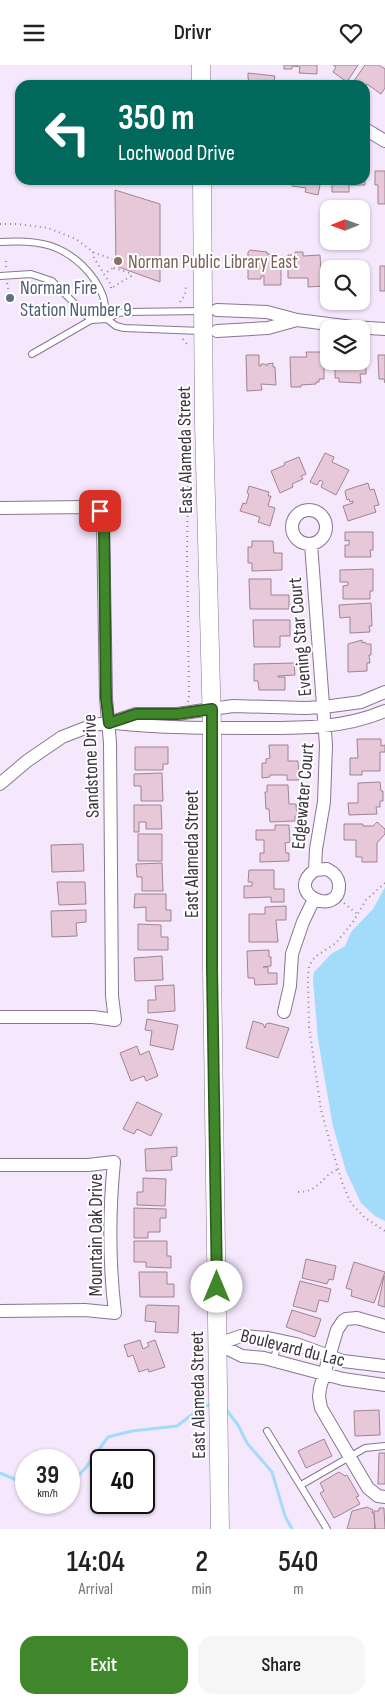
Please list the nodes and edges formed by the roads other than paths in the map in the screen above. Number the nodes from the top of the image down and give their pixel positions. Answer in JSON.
{"nodes":[{"id":1,"x":201,"y":65,"type":"edge"},
{"id":2,"x":201,"y":80,"type":"edge"},
{"id":3,"x":370,"y":132,"type":"edge"},
{"id":4,"x":385,"y":141,"type":"edge"},
{"id":5,"x":202,"y":185,"type":"edge"},
{"id":6,"x":0,"y":242,"type":"edge"},
{"id":7,"x":0,"y":276,"type":"edge"},
{"id":8,"x":210,"y":311,"type":"junction"},
{"id":9,"x":108,"y":319,"type":"junction"},
{"id":10,"x":91,"y":320,"type":"junction"},
{"id":11,"x":296,"y":321,"type":"junction"},
{"id":12,"x":385,"y":329,"type":"edge"},
{"id":13,"x":210,"y":331,"type":"junction"},
{"id":14,"x":32,"y":354,"type":"dead end"},
{"id":15,"x":110,"y":498,"type":"dead end"},
{"id":16,"x":0,"y":509,"type":"edge"},
{"id":17,"x":97,"y":513,"type":"junction"},
{"id":18,"x":311,"y":544,"type":"dead end"},
{"id":19,"x":385,"y":692,"type":"edge"},
{"id":20,"x":324,"y":707,"type":"junction"},
{"id":21,"x":206,"y":710,"type":"junction"},
{"id":22,"x":385,"y":711,"type":"edge"},
{"id":23,"x":109,"y":723,"type":"junction"},
{"id":24,"x":325,"y":726,"type":"junction"},
{"id":25,"x":206,"y":728,"type":"junction"},
{"id":26,"x":0,"y":784,"type":"edge"},
{"id":27,"x":315,"y":870,"type":"junction"},
{"id":28,"x":314,"y":899,"type":"junction"},
{"id":29,"x":284,"y":1013,"type":"dead end"},
{"id":30,"x":0,"y":1017,"type":"edge"},
{"id":31,"x":0,"y":1165,"type":"edge"},
{"id":32,"x":0,"y":1311,"type":"edge"},
{"id":33,"x":385,"y":1326,"type":"edge"},
{"id":34,"x":278,"y":1340,"type":"junction"},
{"id":35,"x":218,"y":1344,"type":"junction"},
{"id":36,"x":329,"y":1356,"type":"junction"},
{"id":37,"x":274,"y":1360,"type":"junction"},
{"id":38,"x":385,"y":1366,"type":"edge"},
{"id":39,"x":324,"y":1374,"type":"junction"},
{"id":40,"x":385,"y":1385,"type":"edge"},
{"id":41,"x":267,"y":1431,"type":"dead end"},
{"id":42,"x":385,"y":1446,"type":"edge"},
{"id":43,"x":350,"y":1456,"type":"junction"},
{"id":44,"x":301,"y":1485,"type":"junction"},
{"id":45,"x":385,"y":1497,"type":"edge"},
{"id":46,"x":220,"y":1529,"type":"edge"},
{"id":47,"x":327,"y":1529,"type":"edge"}],
"edges":[{"from":1,"to":2,"type":"street"},
{"from":3,"to":4,"type":"street"},
{"from":5,"to":8,"type":"street","name":"East Alameda Street"},
{"from":6,"to":9,"type":"lane"},
{"from":7,"to":10,"type":"lane"},
{"from":8,"to":9,"type":"lane"},
{"from":8,"to":11,"type":"street"},
{"from":8,"to":13,"type":"street","name":"East Alameda Street"},
{"from":9,"to":10,"type":"lane"},
{"from":9,"to":13,"type":"lane"},
{"from":10,"to":14,"type":"lane"},
{"from":11,"to":12,"type":"street"},
{"from":11,"to":13,"type":"street"},
{"from":13,"to":21,"type":"street","name":"East Alameda Street"},
{"from":15,"to":17,"type":"street"},
{"from":16,"to":17,"type":"street"},
{"from":17,"to":23,"type":"street","name":"Sandstone Drive"},
{"from":18,"to":20,"type":"street","name":"Evening Star Court"},
{"from":19,"to":20,"type":"street"},
{"from":20,"to":21,"type":"street"},
{"from":20,"to":24,"type":"street","name":"Evening Star Court"},
{"from":21,"to":23,"type":"street"},
{"from":21,"to":25,"type":"street","name":"East Alameda Street"},
{"from":22,"to":24,"type":"street"},
{"from":23,"to":25,"type":"street"},
{"from":23,"to":26,"type":"street"},
{"from":23,"to":30,"type":"street","name":"Sandstone Drive"},
{"from":24,"to":25,"type":"street"},
{"from":24,"to":27,"type":"street","name":"Edgewater Court"},
{"from":25,"to":35,"type":"street","name":"East Alameda Street"},
{"from":27,"to":28,"type":"street","name":"Edgewater Court"},
{"from":27,"to":28,"type":"street","name":"Edgewater Court"},
{"from":28,"to":29,"type":"street"},
{"from":31,"to":32,"type":"street","name":"Mountain Oak Drive"},
{"from":33,"to":36,"type":"street","name":"Boulevard du Lac"},
{"from":34,"to":35,"type":"street","name":"Boulevard du Lac"},
{"from":34,"to":36,"type":"street","name":"Boulevard du Lac"},
{"from":34,"to":37,"type":"lane"},
{"from":35,"to":37,"type":"street","name":"Boulevard du Lac"},
{"from":35,"to":46,"type":"street","name":"East Alameda Street"},
{"from":36,"to":38,"type":"street","name":"Boulevard du Lac"},
{"from":36,"to":39,"type":"street"},
{"from":37,"to":39,"type":"street","name":"Boulevard du Lac"},
{"from":39,"to":40,"type":"street","name":"Boulevard du Lac"},
{"from":39,"to":43,"type":"street"},
{"from":41,"to":44,"type":"lane"},
{"from":42,"to":43,"type":"lane"},
{"from":43,"to":44,"type":"lane"},
{"from":43,"to":45,"type":"street"},
{"from":44,"to":47,"type":"lane"}]}
